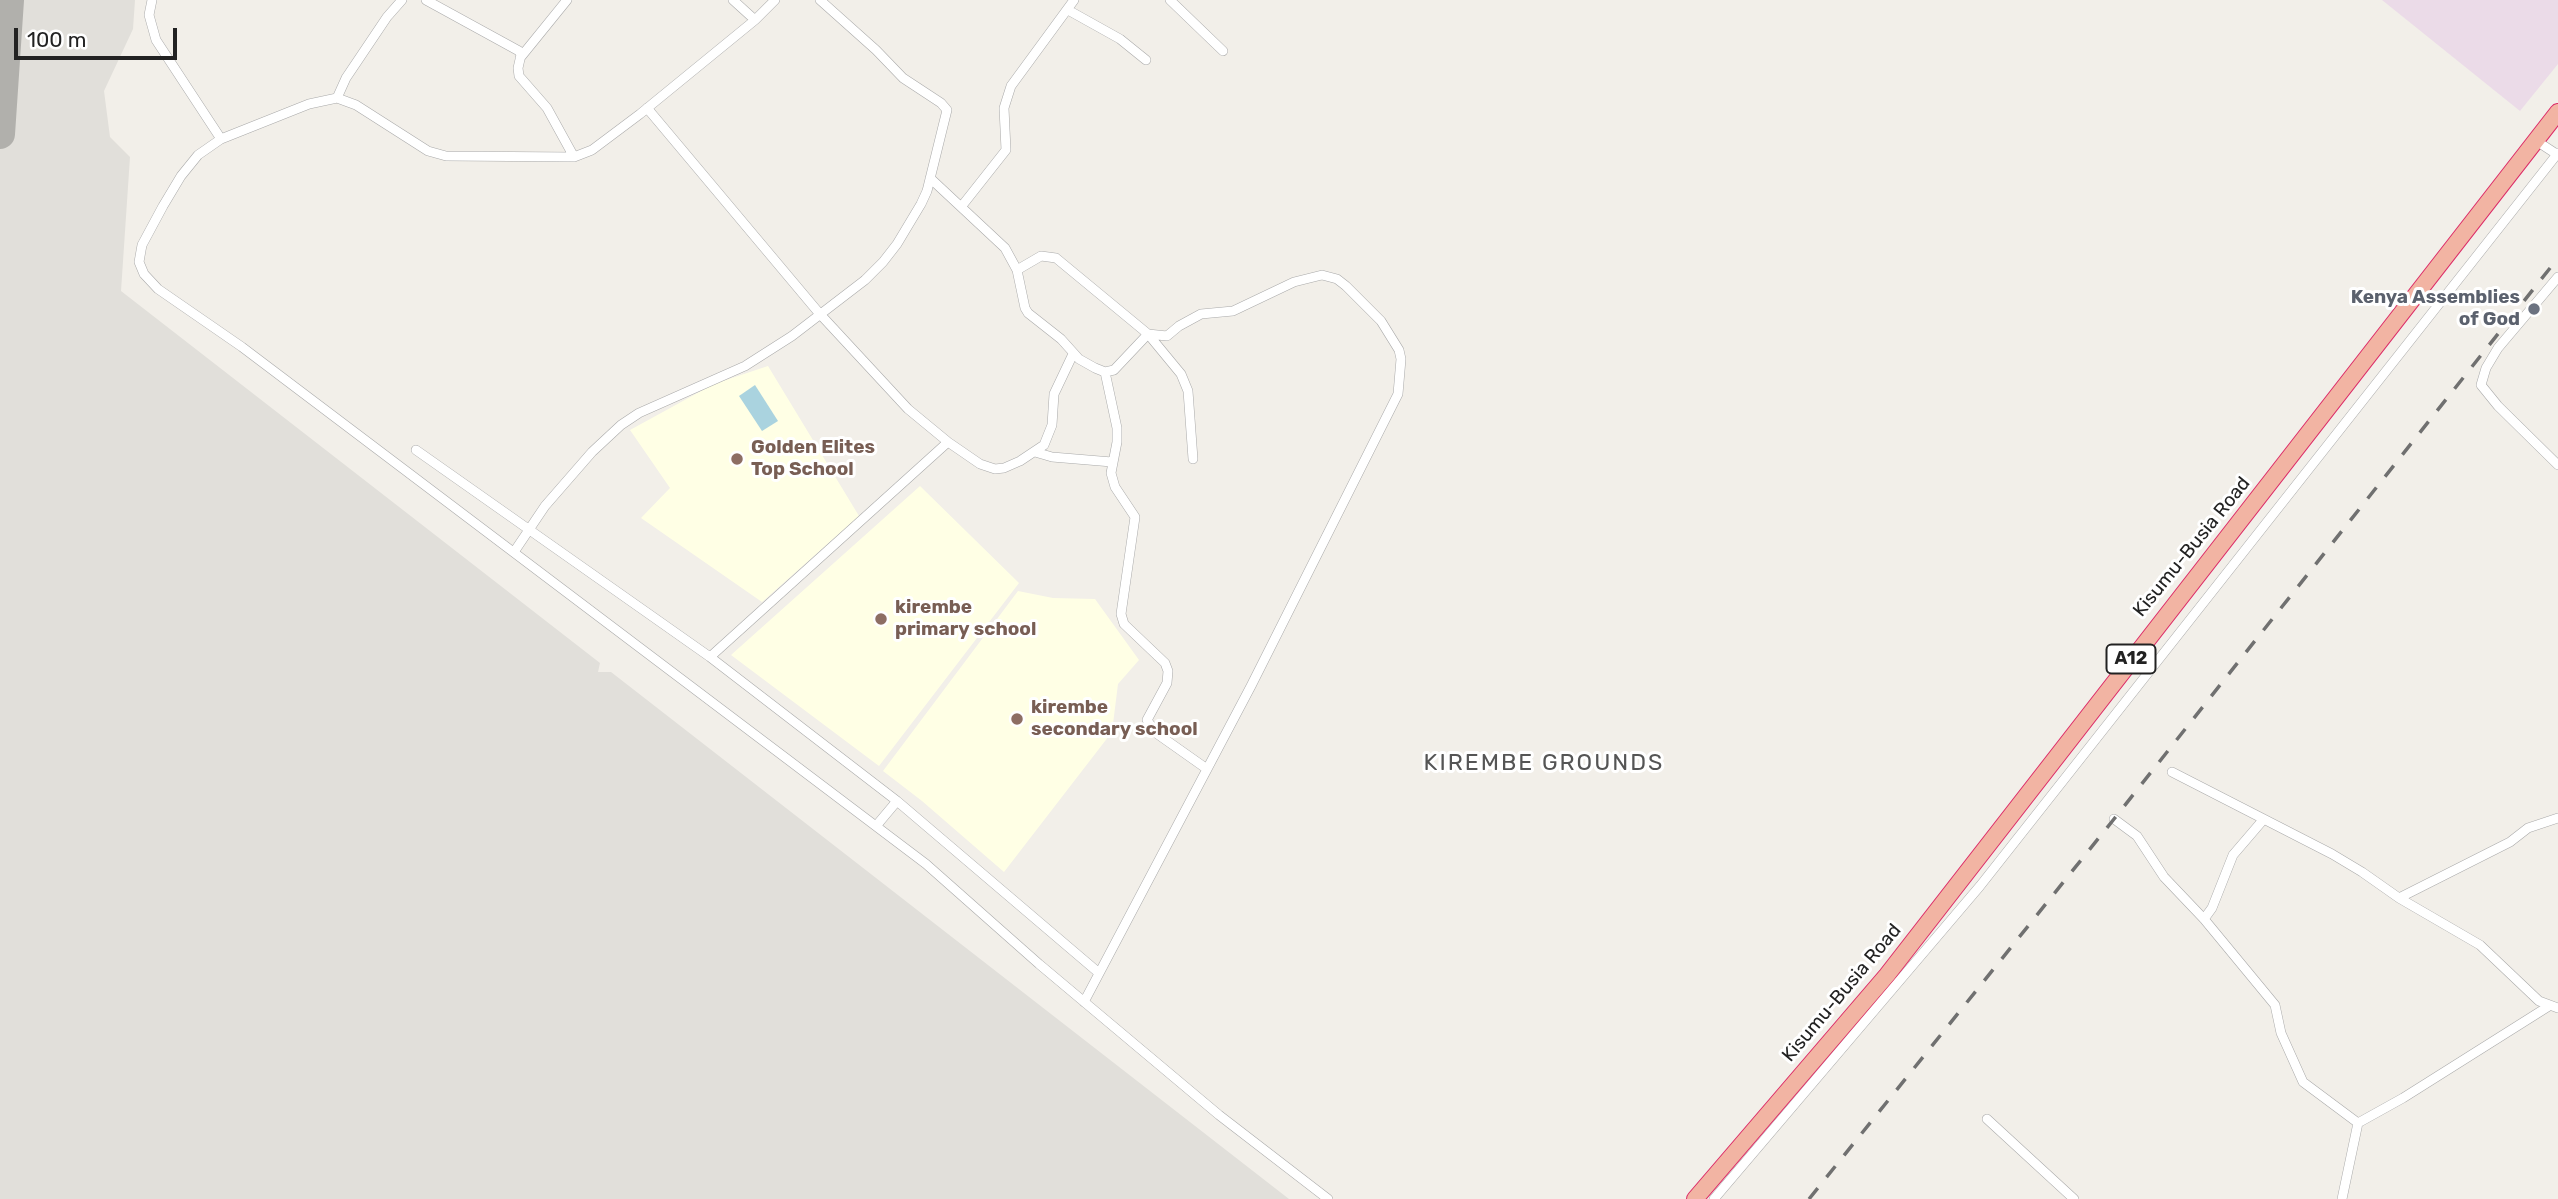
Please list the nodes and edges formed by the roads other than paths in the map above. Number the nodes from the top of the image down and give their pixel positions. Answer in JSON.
{"nodes":[{"id":1,"x":152,"y":0,"type":"edge"},
{"id":2,"x":402,"y":0,"type":"edge"},
{"id":3,"x":426,"y":0,"type":"edge"},
{"id":4,"x":567,"y":0,"type":"edge"},
{"id":5,"x":733,"y":0,"type":"edge"},
{"id":6,"x":775,"y":0,"type":"edge"},
{"id":7,"x":820,"y":0,"type":"edge"},
{"id":8,"x":1074,"y":0,"type":"edge"},
{"id":9,"x":1170,"y":0,"type":"edge"},
{"id":10,"x":1068,"y":10,"type":"junction"},
{"id":11,"x":755,"y":20,"type":"junction"},
{"id":12,"x":1223,"y":51,"type":"dead end"},
{"id":13,"x":520,"y":58,"type":"junction"},
{"id":14,"x":1146,"y":60,"type":"dead end"},
{"id":15,"x":337,"y":98,"type":"junction"},
{"id":16,"x":647,"y":108,"type":"junction"},
{"id":17,"x":2558,"y":112,"type":"edge"},
{"id":18,"x":221,"y":139,"type":"junction"},
{"id":19,"x":2535,"y":140,"type":"junction"},
{"id":20,"x":2558,"y":154,"type":"edge"},
{"id":21,"x":574,"y":157,"type":"junction"},
{"id":22,"x":930,"y":178,"type":"junction"},
{"id":23,"x":961,"y":207,"type":"junction"},
{"id":24,"x":1017,"y":270,"type":"junction"},
{"id":25,"x":2558,"y":277,"type":"edge"},
{"id":26,"x":819,"y":313,"type":"junction"},
{"id":27,"x":1148,"y":334,"type":"junction"},
{"id":28,"x":1073,"y":354,"type":"junction"},
{"id":29,"x":1105,"y":372,"type":"junction"},
{"id":30,"x":948,"y":442,"type":"junction"},
{"id":31,"x":416,"y":450,"type":"dead end"},
{"id":32,"x":1035,"y":452,"type":"junction"},
{"id":33,"x":1193,"y":459,"type":"dead end"},
{"id":34,"x":1112,"y":462,"type":"junction"},
{"id":35,"x":2558,"y":464,"type":"edge"},
{"id":36,"x":528,"y":530,"type":"junction"},
{"id":37,"x":514,"y":552,"type":"junction"},
{"id":38,"x":710,"y":657,"type":"junction"},
{"id":39,"x":1208,"y":769,"type":"junction"},
{"id":40,"x":2172,"y":772,"type":"dead end"},
{"id":41,"x":897,"y":802,"type":"junction"},
{"id":42,"x":2558,"y":818,"type":"edge"},
{"id":43,"x":2114,"y":819,"type":"dead end"},
{"id":44,"x":2263,"y":820,"type":"junction"},
{"id":45,"x":876,"y":826,"type":"junction"},
{"id":46,"x":2399,"y":898,"type":"junction"},
{"id":47,"x":2204,"y":919,"type":"junction"},
{"id":48,"x":1100,"y":973,"type":"junction"},
{"id":49,"x":1084,"y":1002,"type":"junction"},
{"id":50,"x":2554,"y":1007,"type":"edge"},
{"id":51,"x":1987,"y":1119,"type":"dead end"},
{"id":52,"x":2358,"y":1123,"type":"junction"},
{"id":53,"x":1328,"y":1199,"type":"edge"},
{"id":54,"x":1695,"y":1199,"type":"edge"},
{"id":55,"x":1714,"y":1199,"type":"edge"},
{"id":56,"x":2074,"y":1199,"type":"edge"},
{"id":57,"x":2342,"y":1199,"type":"edge"}],
"edges":[{"from":1,"to":18,"type":"street"},
{"from":2,"to":15,"type":"street"},
{"from":3,"to":13,"type":"street"},
{"from":4,"to":13,"type":"street"},
{"from":5,"to":11,"type":"street"},
{"from":6,"to":11,"type":"street"},
{"from":7,"to":22,"type":"street"},
{"from":8,"to":10,"type":"street"},
{"from":9,"to":12,"type":"street"},
{"from":10,"to":14,"type":"street"},
{"from":10,"to":23,"type":"street"},
{"from":11,"to":16,"type":"street"},
{"from":13,"to":21,"type":"street"},
{"from":15,"to":18,"type":"street"},
{"from":15,"to":21,"type":"street"},
{"from":16,"to":21,"type":"street"},
{"from":16,"to":26,"type":"street"},
{"from":17,"to":19,"type":"highway","name":"Kisumu-Busia Road","number":"A12"},
{"from":18,"to":37,"type":"street"},
{"from":19,"to":20,"type":"street"},
{"from":19,"to":54,"type":"highway","name":"Kisumu-Busia Road","number":"A12"},
{"from":20,"to":55,"type":"street"},
{"from":22,"to":23,"type":"street"},
{"from":22,"to":26,"type":"street"},
{"from":23,"to":24,"type":"street"},
{"from":24,"to":27,"type":"street"},
{"from":24,"to":28,"type":"street"},
{"from":25,"to":35,"type":"street"},
{"from":26,"to":30,"type":"street"},
{"from":26,"to":36,"type":"street"},
{"from":27,"to":29,"type":"street"},
{"from":27,"to":33,"type":"street"},
{"from":27,"to":39,"type":"street"},
{"from":28,"to":29,"type":"street"},
{"from":28,"to":32,"type":"street"},
{"from":29,"to":34,"type":"street"},
{"from":30,"to":32,"type":"street"},
{"from":30,"to":38,"type":"street"},
{"from":31,"to":36,"type":"street"},
{"from":32,"to":34,"type":"street"},
{"from":34,"to":39,"type":"street"},
{"from":36,"to":37,"type":"street"},
{"from":36,"to":38,"type":"street"},
{"from":37,"to":45,"type":"street"},
{"from":38,"to":41,"type":"street"},
{"from":39,"to":48,"type":"street"},
{"from":40,"to":44,"type":"street"},
{"from":41,"to":45,"type":"street"},
{"from":41,"to":48,"type":"street"},
{"from":42,"to":46,"type":"street"},
{"from":43,"to":47,"type":"street"},
{"from":44,"to":46,"type":"street"},
{"from":44,"to":47,"type":"street"},
{"from":45,"to":49,"type":"street"},
{"from":46,"to":50,"type":"street"},
{"from":47,"to":52,"type":"street"},
{"from":48,"to":49,"type":"street"},
{"from":49,"to":53,"type":"street"},
{"from":50,"to":52,"type":"street"},
{"from":51,"to":56,"type":"street"},
{"from":52,"to":57,"type":"street"}]}
